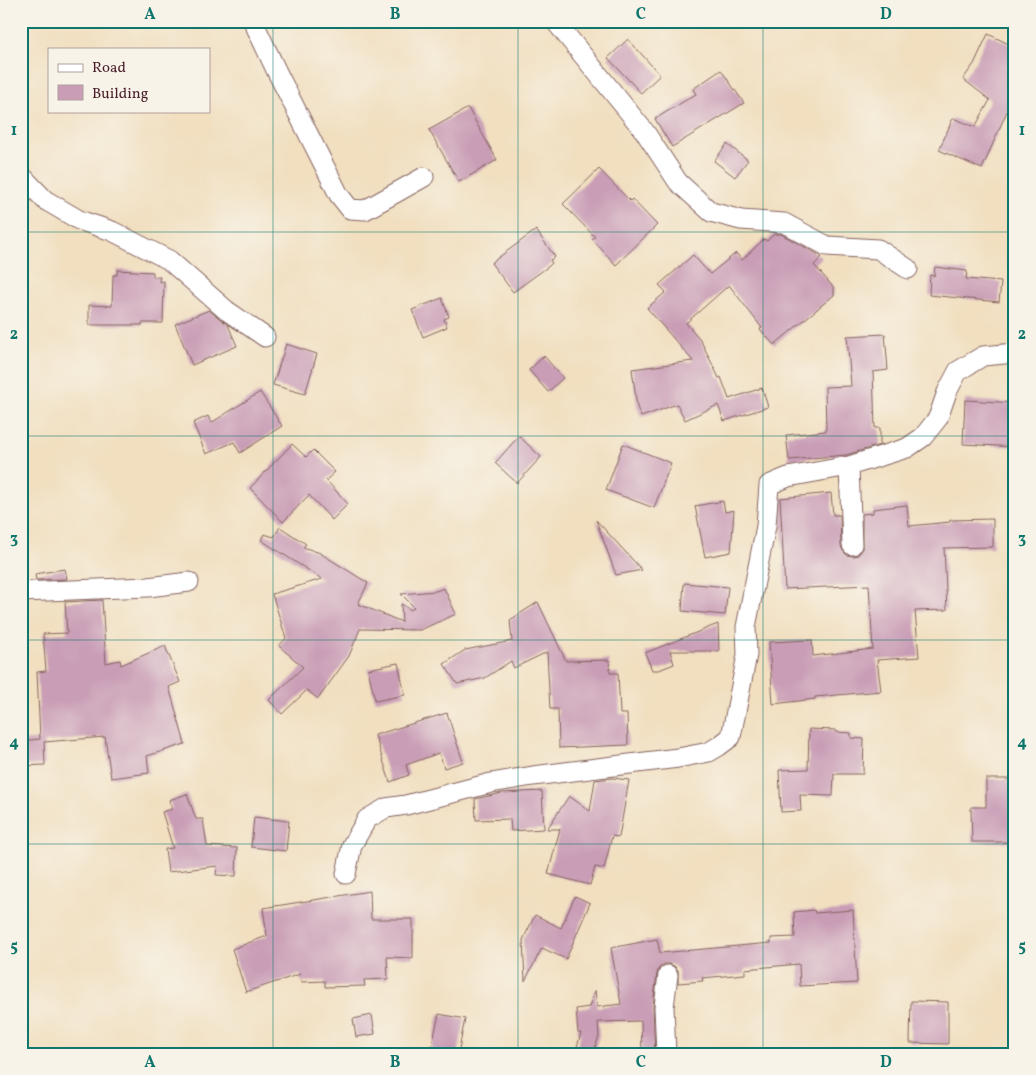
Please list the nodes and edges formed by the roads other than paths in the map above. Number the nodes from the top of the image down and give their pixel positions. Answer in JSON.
{"nodes":[{"id":1,"x":253,"y":21,"type":"edge"},
{"id":2,"x":555,"y":21,"type":"edge"},
{"id":3,"x":21,"y":175,"type":"edge"},
{"id":4,"x":424,"y":177,"type":"dead end"},
{"id":5,"x":908,"y":269,"type":"dead end"},
{"id":6,"x":265,"y":337,"type":"dead end"},
{"id":7,"x":1015,"y":353,"type":"edge"},
{"id":8,"x":848,"y":466,"type":"junction"},
{"id":9,"x":852,"y":545,"type":"dead end"},
{"id":10,"x":189,"y":582,"type":"dead end"},
{"id":11,"x":21,"y":592,"type":"edge"},
{"id":12,"x":346,"y":874,"type":"dead end"},
{"id":13,"x":668,"y":976,"type":"dead end"},
{"id":14,"x":666,"y":1054,"type":"edge"}],
"edges":[{"from":1,"to":4,"type":"street"},
{"from":2,"to":5,"type":"street"},
{"from":3,"to":6,"type":"street"},
{"from":7,"to":8,"type":"street"},
{"from":8,"to":9,"type":"street"},
{"from":8,"to":12,"type":"street"},
{"from":10,"to":11,"type":"street"},
{"from":13,"to":14,"type":"street"}]}
